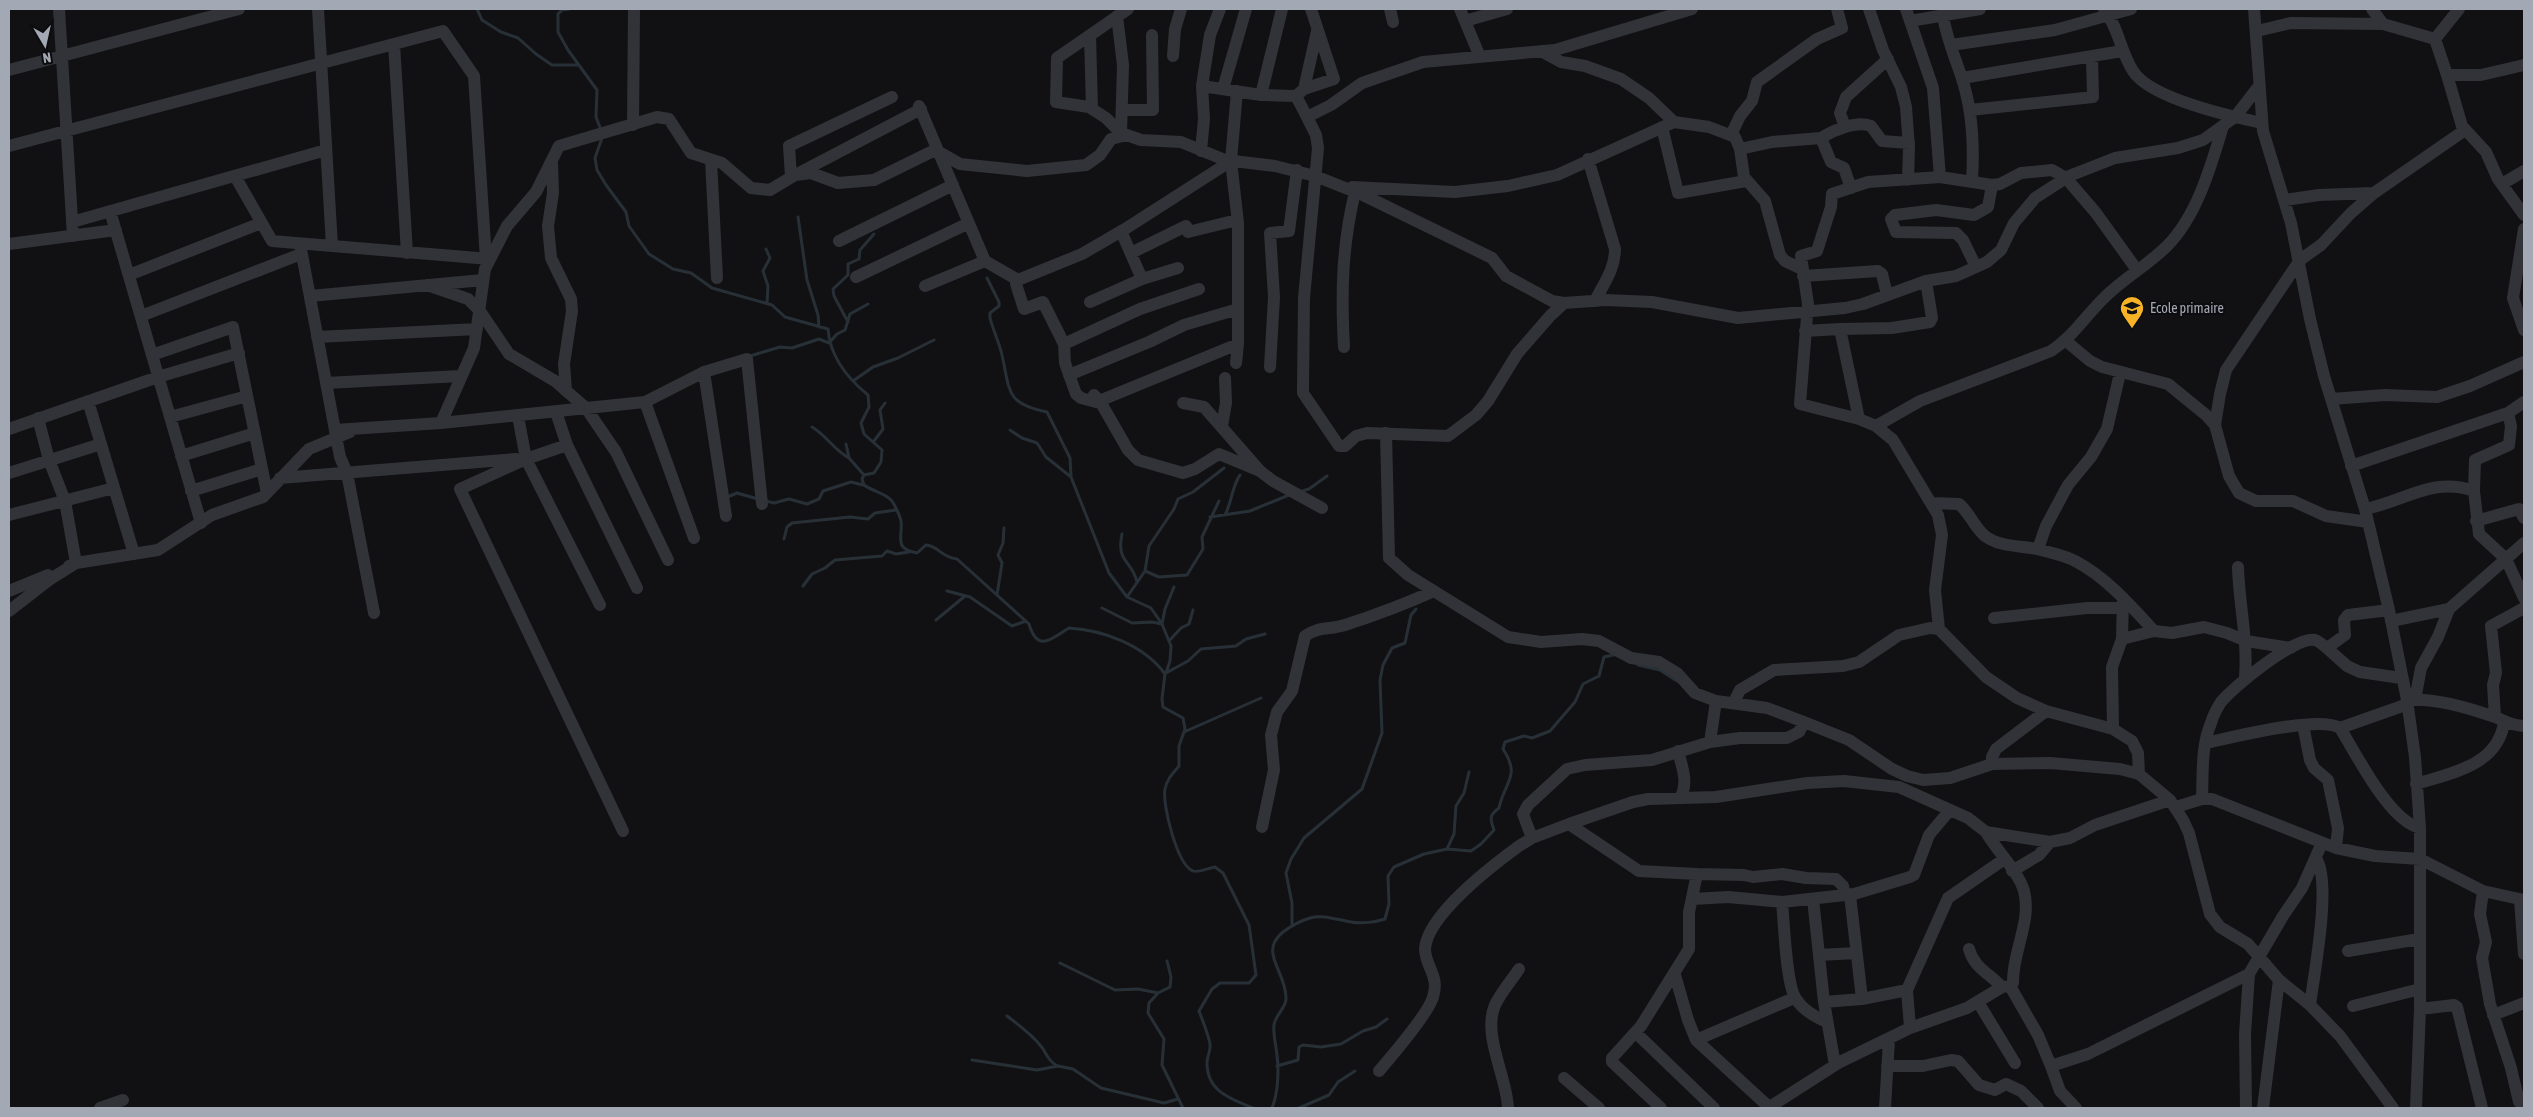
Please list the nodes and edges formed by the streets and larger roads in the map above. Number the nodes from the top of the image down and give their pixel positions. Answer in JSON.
{"nodes":[{"id":1,"x":59,"y":9,"type":"edge"},
{"id":2,"x":239,"y":9,"type":"edge"},
{"id":3,"x":318,"y":9,"type":"edge"},
{"id":4,"x":634,"y":9,"type":"edge"},
{"id":5,"x":1128,"y":9,"type":"edge"},
{"id":6,"x":1181,"y":9,"type":"edge"},
{"id":7,"x":1220,"y":9,"type":"edge"},
{"id":8,"x":1246,"y":9,"type":"edge"},
{"id":9,"x":1282,"y":9,"type":"edge"},
{"id":10,"x":1311,"y":9,"type":"edge"},
{"id":11,"x":1390,"y":9,"type":"edge"},
{"id":12,"x":1460,"y":9,"type":"edge"},
{"id":13,"x":1506,"y":9,"type":"edge"},
{"id":14,"x":1692,"y":9,"type":"edge"},
{"id":15,"x":1837,"y":9,"type":"edge"},
{"id":16,"x":1869,"y":9,"type":"edge"},
{"id":17,"x":1980,"y":9,"type":"edge"},
{"id":18,"x":2131,"y":9,"type":"edge"},
{"id":19,"x":2254,"y":9,"type":"edge"},
{"id":20,"x":2372,"y":9,"type":"edge"},
{"id":21,"x":2459,"y":9,"type":"edge"},
{"id":22,"x":1948,"y":12,"type":"edge"},
{"id":23,"x":2106,"y":12,"type":"edge"},
{"id":24,"x":1908,"y":15,"type":"edge"},
{"id":25,"x":1117,"y":16,"type":"junction"},
{"id":26,"x":1465,"y":21,"type":"junction"},
{"id":27,"x":1393,"y":22,"type":"dead end"},
{"id":28,"x":2383,"y":24,"type":"junction"},
{"id":29,"x":1318,"y":29,"type":"junction"},
{"id":30,"x":2257,"y":31,"type":"junction"},
{"id":31,"x":1090,"y":35,"type":"junction"},
{"id":32,"x":1152,"y":35,"type":"dead end"},
{"id":33,"x":2435,"y":39,"type":"junction"},
{"id":34,"x":394,"y":44,"type":"junction"},
{"id":35,"x":1950,"y":44,"type":"junction"},
{"id":36,"x":1541,"y":51,"type":"junction"},
{"id":37,"x":2122,"y":51,"type":"junction"},
{"id":38,"x":62,"y":56,"type":"junction"},
{"id":39,"x":1173,"y":56,"type":"dead end"},
{"id":40,"x":2092,"y":56,"type":"junction"},
{"id":41,"x":1480,"y":57,"type":"junction"},
{"id":42,"x":1888,"y":59,"type":"junction"},
{"id":43,"x":321,"y":63,"type":"junction"},
{"id":44,"x":2524,"y":65,"type":"edge"},
{"id":45,"x":9,"y":70,"type":"edge"},
{"id":46,"x":2447,"y":75,"type":"junction"},
{"id":47,"x":1962,"y":78,"type":"junction"},
{"id":48,"x":1202,"y":86,"type":"junction"},
{"id":49,"x":2259,"y":86,"type":"junction"},
{"id":50,"x":1223,"y":89,"type":"junction"},
{"id":51,"x":1237,"y":91,"type":"junction"},
{"id":52,"x":1300,"y":93,"type":"junction"},
{"id":53,"x":1261,"y":95,"type":"junction"},
{"id":54,"x":892,"y":97,"type":"dead end"},
{"id":55,"x":1092,"y":109,"type":"junction"},
{"id":56,"x":1122,"y":110,"type":"junction"},
{"id":57,"x":1970,"y":110,"type":"junction"},
{"id":58,"x":1307,"y":117,"type":"junction"},
{"id":59,"x":2235,"y":117,"type":"junction"},
{"id":60,"x":1674,"y":122,"type":"junction"},
{"id":61,"x":2262,"y":123,"type":"junction"},
{"id":62,"x":633,"y":125,"type":"junction"},
{"id":63,"x":2223,"y":126,"type":"junction"},
{"id":64,"x":1662,"y":127,"type":"junction"},
{"id":65,"x":1845,"y":128,"type":"junction"},
{"id":66,"x":66,"y":130,"type":"junction"},
{"id":67,"x":2464,"y":130,"type":"junction"},
{"id":68,"x":1124,"y":134,"type":"junction"},
{"id":69,"x":1732,"y":135,"type":"junction"},
{"id":70,"x":1822,"y":138,"type":"junction"},
{"id":71,"x":1909,"y":143,"type":"junction"},
{"id":72,"x":9,"y":146,"type":"edge"},
{"id":73,"x":1740,"y":149,"type":"junction"},
{"id":74,"x":326,"y":150,"type":"junction"},
{"id":75,"x":1201,"y":151,"type":"junction"},
{"id":76,"x":939,"y":152,"type":"junction"},
{"id":77,"x":1588,"y":159,"type":"junction"},
{"id":78,"x":711,"y":160,"type":"junction"},
{"id":79,"x":552,"y":161,"type":"junction"},
{"id":80,"x":1231,"y":161,"type":"junction"},
{"id":81,"x":1297,"y":170,"type":"junction"},
{"id":82,"x":2524,"y":171,"type":"edge"},
{"id":83,"x":235,"y":176,"type":"junction"},
{"id":84,"x":793,"y":176,"type":"junction"},
{"id":85,"x":1315,"y":176,"type":"junction"},
{"id":86,"x":1940,"y":177,"type":"junction"},
{"id":87,"x":2066,"y":178,"type":"junction"},
{"id":88,"x":1908,"y":180,"type":"junction"},
{"id":89,"x":1746,"y":181,"type":"junction"},
{"id":90,"x":1972,"y":181,"type":"junction"},
{"id":91,"x":2502,"y":184,"type":"junction"},
{"id":92,"x":953,"y":185,"type":"junction"},
{"id":93,"x":1992,"y":185,"type":"junction"},
{"id":94,"x":1340,"y":186,"type":"junction"},
{"id":95,"x":1851,"y":188,"type":"junction"},
{"id":96,"x":1355,"y":192,"type":"junction"},
{"id":97,"x":2374,"y":193,"type":"junction"},
{"id":98,"x":2285,"y":200,"type":"junction"},
{"id":99,"x":2523,"y":210,"type":"edge"},
{"id":100,"x":110,"y":211,"type":"junction"},
{"id":101,"x":1237,"y":220,"type":"junction"},
{"id":102,"x":72,"y":222,"type":"junction"},
{"id":103,"x":261,"y":223,"type":"junction"},
{"id":104,"x":969,"y":223,"type":"junction"},
{"id":105,"x":116,"y":230,"type":"junction"},
{"id":106,"x":2524,"y":230,"type":"edge"},
{"id":107,"x":1121,"y":231,"type":"junction"},
{"id":108,"x":73,"y":236,"type":"junction"},
{"id":109,"x":839,"y":241,"type":"dead end"},
{"id":110,"x":9,"y":244,"type":"edge"},
{"id":111,"x":332,"y":246,"type":"junction"},
{"id":112,"x":300,"y":249,"type":"junction"},
{"id":113,"x":407,"y":253,"type":"junction"},
{"id":114,"x":1131,"y":253,"type":"junction"},
{"id":115,"x":488,"y":259,"type":"junction"},
{"id":116,"x":2300,"y":260,"type":"junction"},
{"id":117,"x":985,"y":261,"type":"junction"},
{"id":118,"x":1976,"y":267,"type":"junction"},
{"id":119,"x":1178,"y":268,"type":"dead end"},
{"id":120,"x":2137,"y":270,"type":"junction"},
{"id":121,"x":1802,"y":272,"type":"junction"},
{"id":122,"x":129,"y":275,"type":"junction"},
{"id":123,"x":856,"y":277,"type":"dead end"},
{"id":124,"x":717,"y":278,"type":"dead end"},
{"id":125,"x":1142,"y":279,"type":"junction"},
{"id":126,"x":484,"y":280,"type":"junction"},
{"id":127,"x":1018,"y":280,"type":"junction"},
{"id":128,"x":1926,"y":281,"type":"junction"},
{"id":129,"x":427,"y":286,"type":"junction"},
{"id":130,"x":925,"y":286,"type":"dead end"},
{"id":131,"x":1199,"y":289,"type":"dead end"},
{"id":132,"x":1887,"y":295,"type":"junction"},
{"id":133,"x":310,"y":296,"type":"junction"},
{"id":134,"x":1595,"y":301,"type":"junction"},
{"id":135,"x":1090,"y":302,"type":"dead end"},
{"id":136,"x":1564,"y":304,"type":"junction"},
{"id":137,"x":1238,"y":308,"type":"junction"},
{"id":138,"x":480,"y":311,"type":"junction"},
{"id":139,"x":1808,"y":312,"type":"junction"},
{"id":140,"x":141,"y":316,"type":"junction"},
{"id":141,"x":477,"y":329,"type":"junction"},
{"id":142,"x":1840,"y":329,"type":"junction"},
{"id":143,"x":2524,"y":330,"type":"edge"},
{"id":144,"x":1805,"y":331,"type":"junction"},
{"id":145,"x":318,"y":337,"type":"junction"},
{"id":146,"x":2066,"y":341,"type":"junction"},
{"id":147,"x":1064,"y":344,"type":"junction"},
{"id":148,"x":1238,"y":344,"type":"junction"},
{"id":149,"x":1344,"y":347,"type":"dead end"},
{"id":150,"x":238,"y":353,"type":"junction"},
{"id":151,"x":152,"y":355,"type":"junction"},
{"id":152,"x":2524,"y":362,"type":"edge"},
{"id":153,"x":1236,"y":363,"type":"dead end"},
{"id":154,"x":1270,"y":367,"type":"dead end"},
{"id":155,"x":704,"y":372,"type":"junction"},
{"id":156,"x":2120,"y":373,"type":"junction"},
{"id":157,"x":1069,"y":375,"type":"junction"},
{"id":158,"x":460,"y":376,"type":"junction"},
{"id":159,"x":158,"y":378,"type":"junction"},
{"id":160,"x":1225,"y":378,"type":"dead end"},
{"id":161,"x":326,"y":383,"type":"junction"},
{"id":162,"x":566,"y":391,"type":"junction"},
{"id":163,"x":247,"y":396,"type":"junction"},
{"id":164,"x":1096,"y":399,"type":"junction"},
{"id":165,"x":2332,"y":399,"type":"junction"},
{"id":166,"x":88,"y":402,"type":"junction"},
{"id":167,"x":645,"y":402,"type":"junction"},
{"id":168,"x":2524,"y":402,"type":"edge"},
{"id":169,"x":1183,"y":403,"type":"dead end"},
{"id":170,"x":586,"y":408,"type":"junction"},
{"id":171,"x":556,"y":412,"type":"junction"},
{"id":172,"x":2508,"y":412,"type":"junction"},
{"id":173,"x":518,"y":416,"type":"junction"},
{"id":174,"x":170,"y":417,"type":"junction"},
{"id":175,"x":38,"y":418,"type":"junction"},
{"id":176,"x":1859,"y":419,"type":"junction"},
{"id":177,"x":441,"y":423,"type":"junction"},
{"id":178,"x":2216,"y":425,"type":"junction"},
{"id":179,"x":1222,"y":426,"type":"junction"},
{"id":180,"x":1876,"y":426,"type":"junction"},
{"id":181,"x":9,"y":429,"type":"edge"},
{"id":182,"x":255,"y":433,"type":"junction"},
{"id":183,"x":1386,"y":433,"type":"junction"},
{"id":184,"x":336,"y":434,"type":"junction"},
{"id":185,"x":101,"y":444,"type":"junction"},
{"id":186,"x":567,"y":445,"type":"junction"},
{"id":187,"x":181,"y":456,"type":"junction"},
{"id":188,"x":526,"y":459,"type":"junction"},
{"id":189,"x":49,"y":460,"type":"junction"},
{"id":190,"x":2351,"y":466,"type":"junction"},
{"id":191,"x":262,"y":469,"type":"junction"},
{"id":192,"x":1260,"y":471,"type":"junction"},
{"id":193,"x":9,"y":473,"type":"edge"},
{"id":194,"x":347,"y":473,"type":"junction"},
{"id":195,"x":280,"y":478,"type":"junction"},
{"id":196,"x":114,"y":488,"type":"junction"},
{"id":197,"x":191,"y":491,"type":"junction"},
{"id":198,"x":2474,"y":491,"type":"junction"},
{"id":199,"x":267,"y":493,"type":"junction"},
{"id":200,"x":65,"y":501,"type":"junction"},
{"id":201,"x":1933,"y":503,"type":"junction"},
{"id":202,"x":762,"y":504,"type":"dead end"},
{"id":203,"x":1322,"y":508,"type":"dead end"},
{"id":204,"x":2365,"y":509,"type":"junction"},
{"id":205,"x":9,"y":515,"type":"edge"},
{"id":206,"x":726,"y":516,"type":"dead end"},
{"id":207,"x":2524,"y":518,"type":"edge"},
{"id":208,"x":2476,"y":521,"type":"junction"},
{"id":209,"x":2368,"y":522,"type":"junction"},
{"id":210,"x":201,"y":523,"type":"junction"},
{"id":211,"x":694,"y":538,"type":"dead end"},
{"id":212,"x":2524,"y":543,"type":"edge"},
{"id":213,"x":2038,"y":549,"type":"junction"},
{"id":214,"x":134,"y":554,"type":"junction"},
{"id":215,"x":2506,"y":559,"type":"junction"},
{"id":216,"x":668,"y":560,"type":"dead end"},
{"id":217,"x":76,"y":564,"type":"junction"},
{"id":218,"x":2238,"y":567,"type":"dead end"},
{"id":219,"x":2524,"y":570,"type":"edge"},
{"id":220,"x":2511,"y":572,"type":"junction"},
{"id":221,"x":637,"y":588,"type":"dead end"},
{"id":222,"x":9,"y":591,"type":"edge"},
{"id":223,"x":1434,"y":591,"type":"junction"},
{"id":224,"x":2524,"y":598,"type":"edge"},
{"id":225,"x":2122,"y":603,"type":"junction"},
{"id":226,"x":600,"y":605,"type":"dead end"},
{"id":227,"x":2524,"y":608,"type":"edge"},
{"id":228,"x":2449,"y":609,"type":"junction"},
{"id":229,"x":9,"y":611,"type":"edge"},
{"id":230,"x":374,"y":613,"type":"dead end"},
{"id":231,"x":2390,"y":616,"type":"junction"},
{"id":232,"x":1994,"y":618,"type":"dead end"},
{"id":233,"x":1939,"y":629,"type":"junction"},
{"id":234,"x":2154,"y":632,"type":"junction"},
{"id":235,"x":2122,"y":639,"type":"junction"},
{"id":236,"x":2246,"y":641,"type":"junction"},
{"id":237,"x":2291,"y":648,"type":"junction"},
{"id":238,"x":2328,"y":648,"type":"junction"},
{"id":239,"x":2245,"y":677,"type":"junction"},
{"id":240,"x":2402,"y":678,"type":"junction"},
{"id":241,"x":1716,"y":701,"type":"junction"},
{"id":242,"x":2410,"y":701,"type":"junction"},
{"id":243,"x":1734,"y":702,"type":"junction"},
{"id":244,"x":2046,"y":711,"type":"junction"},
{"id":245,"x":2500,"y":720,"type":"junction"},
{"id":246,"x":1804,"y":722,"type":"junction"},
{"id":247,"x":2303,"y":725,"type":"junction"},
{"id":248,"x":2524,"y":726,"type":"edge"},
{"id":249,"x":2340,"y":728,"type":"junction"},
{"id":250,"x":2113,"y":729,"type":"junction"},
{"id":251,"x":1710,"y":742,"type":"junction"},
{"id":252,"x":2206,"y":743,"type":"junction"},
{"id":253,"x":1678,"y":751,"type":"junction"},
{"id":254,"x":1992,"y":764,"type":"junction"},
{"id":255,"x":2139,"y":774,"type":"junction"},
{"id":256,"x":1907,"y":776,"type":"junction"},
{"id":257,"x":2416,"y":784,"type":"junction"},
{"id":258,"x":1899,"y":787,"type":"junction"},
{"id":259,"x":1680,"y":798,"type":"junction"},
{"id":260,"x":2202,"y":798,"type":"junction"},
{"id":261,"x":2173,"y":804,"type":"junction"},
{"id":262,"x":1950,"y":810,"type":"junction"},
{"id":263,"x":1569,"y":824,"type":"junction"},
{"id":264,"x":1262,"y":827,"type":"dead end"},
{"id":265,"x":2420,"y":828,"type":"junction"},
{"id":266,"x":622,"y":831,"type":"dead end"},
{"id":267,"x":1986,"y":832,"type":"junction"},
{"id":268,"x":1532,"y":838,"type":"junction"},
{"id":269,"x":2050,"y":842,"type":"junction"},
{"id":270,"x":2322,"y":843,"type":"junction"},
{"id":271,"x":2336,"y":848,"type":"junction"},
{"id":272,"x":2316,"y":858,"type":"junction"},
{"id":273,"x":2004,"y":860,"type":"junction"},
{"id":274,"x":2420,"y":860,"type":"junction"},
{"id":275,"x":2012,"y":871,"type":"junction"},
{"id":276,"x":1698,"y":874,"type":"junction"},
{"id":277,"x":1750,"y":877,"type":"junction"},
{"id":278,"x":1817,"y":879,"type":"junction"},
{"id":279,"x":2483,"y":891,"type":"junction"},
{"id":280,"x":1847,"y":895,"type":"junction"},
{"id":281,"x":1693,"y":899,"type":"junction"},
{"id":282,"x":1815,"y":899,"type":"junction"},
{"id":283,"x":1751,"y":900,"type":"junction"},
{"id":284,"x":2522,"y":900,"type":"edge"},
{"id":285,"x":1782,"y":902,"type":"junction"},
{"id":286,"x":2419,"y":940,"type":"junction"},
{"id":287,"x":1969,"y":949,"type":"dead end"},
{"id":288,"x":2348,"y":951,"type":"dead end"},
{"id":289,"x":1856,"y":953,"type":"junction"},
{"id":290,"x":2524,"y":954,"type":"edge"},
{"id":291,"x":1819,"y":955,"type":"junction"},
{"id":292,"x":2259,"y":955,"type":"junction"},
{"id":293,"x":1519,"y":969,"type":"dead end"},
{"id":294,"x":2249,"y":974,"type":"junction"},
{"id":295,"x":1675,"y":975,"type":"junction"},
{"id":296,"x":2279,"y":980,"type":"junction"},
{"id":297,"x":2006,"y":986,"type":"junction"},
{"id":298,"x":2420,"y":989,"type":"junction"},
{"id":299,"x":1907,"y":990,"type":"junction"},
{"id":300,"x":1794,"y":998,"type":"junction"},
{"id":301,"x":1862,"y":999,"type":"junction"},
{"id":302,"x":1824,"y":1002,"type":"junction"},
{"id":303,"x":1978,"y":1002,"type":"junction"},
{"id":304,"x":2524,"y":1003,"type":"edge"},
{"id":305,"x":2310,"y":1005,"type":"junction"},
{"id":306,"x":2353,"y":1006,"type":"dead end"},
{"id":307,"x":2420,"y":1009,"type":"junction"},
{"id":308,"x":2493,"y":1015,"type":"junction"},
{"id":309,"x":1827,"y":1022,"type":"junction"},
{"id":310,"x":1910,"y":1028,"type":"junction"},
{"id":311,"x":1636,"y":1034,"type":"junction"},
{"id":312,"x":1696,"y":1040,"type":"junction"},
{"id":313,"x":1889,"y":1040,"type":"junction"},
{"id":314,"x":2015,"y":1063,"type":"dead end"},
{"id":315,"x":1835,"y":1065,"type":"junction"},
{"id":316,"x":1887,"y":1066,"type":"junction"},
{"id":317,"x":2051,"y":1066,"type":"junction"},
{"id":318,"x":1379,"y":1071,"type":"dead end"},
{"id":319,"x":1564,"y":1078,"type":"dead end"},
{"id":320,"x":123,"y":1100,"type":"dead end"},
{"id":321,"x":2519,"y":1102,"type":"dead end"},
{"id":322,"x":100,"y":1108,"type":"edge"},
{"id":323,"x":1508,"y":1108,"type":"edge"},
{"id":324,"x":1599,"y":1108,"type":"edge"},
{"id":325,"x":1661,"y":1108,"type":"edge"},
{"id":326,"x":1714,"y":1108,"type":"edge"},
{"id":327,"x":1768,"y":1108,"type":"edge"},
{"id":328,"x":1885,"y":1108,"type":"edge"},
{"id":329,"x":2038,"y":1108,"type":"edge"},
{"id":330,"x":2076,"y":1108,"type":"edge"},
{"id":331,"x":2246,"y":1108,"type":"edge"},
{"id":332,"x":2264,"y":1108,"type":"edge"},
{"id":333,"x":2393,"y":1108,"type":"edge"},
{"id":334,"x":2416,"y":1108,"type":"edge"},
{"id":335,"x":2482,"y":1108,"type":"edge"}],
"edges":[{"from":1,"to":38,"type":"street"},
{"from":2,"to":38,"type":"street"},
{"from":3,"to":43,"type":"street"},
{"from":4,"to":62,"type":"street"},
{"from":5,"to":25,"type":"street"},
{"from":6,"to":39,"type":"street"},
{"from":7,"to":48,"type":"street"},
{"from":8,"to":50,"type":"street"},
{"from":9,"to":53,"type":"street"},
{"from":10,"to":29,"type":"street"},
{"from":11,"to":27,"type":"street"},
{"from":12,"to":26,"type":"street"},
{"from":13,"to":26,"type":"street"},
{"from":14,"to":36,"type":"street"},
{"from":15,"to":69,"type":"street"},
{"from":16,"to":42,"type":"street"},
{"from":17,"to":22,"type":"street"},
{"from":18,"to":23,"type":"street"},
{"from":19,"to":30,"type":"street"},
{"from":20,"to":28,"type":"street"},
{"from":21,"to":33,"type":"street"},
{"from":22,"to":24,"type":"street"},
{"from":22,"to":35,"type":"street"},
{"from":23,"to":35,"type":"street"},
{"from":23,"to":37,"type":"street"},
{"from":24,"to":86,"type":"street"},
{"from":25,"to":31,"type":"street"},
{"from":25,"to":56,"type":"street"},
{"from":26,"to":41,"type":"street"},
{"from":28,"to":30,"type":"street"},
{"from":28,"to":33,"type":"street"},
{"from":29,"to":52,"type":"street"},
{"from":29,"to":52,"type":"street"},
{"from":30,"to":49,"type":"street"},
{"from":31,"to":55,"type":"street"},
{"from":31,"to":55,"type":"street"},
{"from":32,"to":56,"type":"street"},
{"from":33,"to":46,"type":"street"},
{"from":34,"to":43,"type":"street"},
{"from":34,"to":113,"type":"street"},
{"from":34,"to":115,"type":"street"},
{"from":35,"to":47,"type":"street"},
{"from":36,"to":41,"type":"street"},
{"from":36,"to":60,"type":"street"},
{"from":37,"to":40,"type":"street"},
{"from":37,"to":59,"type":"street"},
{"from":38,"to":45,"type":"street"},
{"from":38,"to":66,"type":"street"},
{"from":40,"to":47,"type":"street"},
{"from":40,"to":57,"type":"street"},
{"from":41,"to":58,"type":"street"},
{"from":42,"to":65,"type":"street"},
{"from":42,"to":71,"type":"street"},
{"from":43,"to":66,"type":"street"},
{"from":43,"to":74,"type":"street"},
{"from":44,"to":46,"type":"street"},
{"from":46,"to":67,"type":"street"},
{"from":47,"to":57,"type":"street"},
{"from":48,"to":50,"type":"street"},
{"from":48,"to":75,"type":"street"},
{"from":49,"to":59,"type":"street"},
{"from":49,"to":61,"type":"street"},
{"from":50,"to":51,"type":"street"},
{"from":51,"to":53,"type":"street"},
{"from":51,"to":80,"type":"street"},
{"from":52,"to":53,"type":"street"},
{"from":52,"to":58,"type":"street"},
{"from":54,"to":84,"type":"street"},
{"from":55,"to":68,"type":"street"},
{"from":56,"to":68,"type":"street"},
{"from":57,"to":90,"type":"street"},
{"from":58,"to":85,"type":"street"},
{"from":59,"to":61,"type":"street"},
{"from":59,"to":63,"type":"street"},
{"from":60,"to":64,"type":"street"},
{"from":60,"to":69,"type":"street"},
{"from":61,"to":98,"type":"street"},
{"from":62,"to":78,"type":"street"},
{"from":62,"to":79,"type":"street"},
{"from":63,"to":87,"type":"street"},
{"from":63,"to":120,"type":"street"},
{"from":64,"to":77,"type":"street"},
{"from":64,"to":89,"type":"street"},
{"from":65,"to":70,"type":"street"},
{"from":65,"to":71,"type":"street"},
{"from":66,"to":72,"type":"street"},
{"from":66,"to":102,"type":"street"},
{"from":67,"to":91,"type":"street"},
{"from":67,"to":97,"type":"street"},
{"from":68,"to":75,"type":"street"},
{"from":68,"to":76,"type":"street"},
{"from":69,"to":73,"type":"street"},
{"from":70,"to":73,"type":"street"},
{"from":70,"to":95,"type":"street"},
{"from":71,"to":88,"type":"street"},
{"from":73,"to":89,"type":"street"},
{"from":74,"to":83,"type":"street"},
{"from":74,"to":111,"type":"street"},
{"from":75,"to":80,"type":"street"},
{"from":76,"to":84,"type":"street"},
{"from":76,"to":84,"type":"street"},
{"from":76,"to":92,"type":"street"},
{"from":77,"to":94,"type":"street"},
{"from":77,"to":134,"type":"street"},
{"from":78,"to":84,"type":"street"},
{"from":78,"to":124,"type":"street"},
{"from":79,"to":115,"type":"street"},
{"from":79,"to":162,"type":"street"},
{"from":80,"to":81,"type":"street"},
{"from":80,"to":101,"type":"street"},
{"from":80,"to":107,"type":"street"},
{"from":81,"to":85,"type":"street"},
{"from":81,"to":154,"type":"street"},
{"from":82,"to":91,"type":"street"},
{"from":83,"to":100,"type":"street"},
{"from":83,"to":103,"type":"street"},
{"from":85,"to":94,"type":"street"},
{"from":85,"to":183,"type":"street"},
{"from":86,"to":88,"type":"street"},
{"from":86,"to":90,"type":"street"},
{"from":87,"to":93,"type":"street"},
{"from":87,"to":118,"type":"street"},
{"from":87,"to":120,"type":"street"},
{"from":88,"to":95,"type":"street"},
{"from":89,"to":121,"type":"street"},
{"from":90,"to":93,"type":"street"},
{"from":91,"to":99,"type":"street"},
{"from":92,"to":104,"type":"street"},
{"from":92,"to":109,"type":"street"},
{"from":93,"to":118,"type":"street"},
{"from":94,"to":96,"type":"street"},
{"from":95,"to":121,"type":"street"},
{"from":96,"to":136,"type":"street"},
{"from":96,"to":149,"type":"street"},
{"from":97,"to":98,"type":"street"},
{"from":97,"to":116,"type":"street"},
{"from":98,"to":116,"type":"street"},
{"from":100,"to":102,"type":"street"},
{"from":100,"to":105,"type":"street"},
{"from":101,"to":114,"type":"street"},
{"from":101,"to":137,"type":"street"},
{"from":102,"to":108,"type":"street"},
{"from":103,"to":112,"type":"street"},
{"from":103,"to":122,"type":"street"},
{"from":104,"to":117,"type":"street"},
{"from":104,"to":123,"type":"street"},
{"from":105,"to":108,"type":"street"},
{"from":105,"to":122,"type":"street"},
{"from":106,"to":143,"type":"street"},
{"from":107,"to":114,"type":"street"},
{"from":107,"to":127,"type":"street"},
{"from":108,"to":110,"type":"street"},
{"from":111,"to":112,"type":"street"},
{"from":111,"to":113,"type":"street"},
{"from":112,"to":133,"type":"street"},
{"from":112,"to":140,"type":"street"},
{"from":113,"to":115,"type":"street"},
{"from":114,"to":125,"type":"street"},
{"from":115,"to":126,"type":"street"},
{"from":116,"to":165,"type":"street"},
{"from":116,"to":178,"type":"street"},
{"from":117,"to":127,"type":"street"},
{"from":117,"to":130,"type":"street"},
{"from":118,"to":128,"type":"street"},
{"from":119,"to":125,"type":"street"},
{"from":120,"to":146,"type":"street"},
{"from":121,"to":132,"type":"street"},
{"from":121,"to":139,"type":"street"},
{"from":122,"to":140,"type":"street"},
{"from":125,"to":135,"type":"street"},
{"from":126,"to":129,"type":"street"},
{"from":126,"to":138,"type":"street"},
{"from":127,"to":147,"type":"street"},
{"from":128,"to":132,"type":"street"},
{"from":128,"to":142,"type":"street"},
{"from":129,"to":133,"type":"street"},
{"from":129,"to":138,"type":"street"},
{"from":131,"to":147,"type":"street"},
{"from":132,"to":139,"type":"street"},
{"from":133,"to":145,"type":"street"},
{"from":134,"to":136,"type":"street"},
{"from":134,"to":139,"type":"street"},
{"from":136,"to":183,"type":"street"},
{"from":137,"to":148,"type":"street"},
{"from":137,"to":157,"type":"street"},
{"from":138,"to":141,"type":"street"},
{"from":138,"to":162,"type":"street"},
{"from":139,"to":144,"type":"street"},
{"from":140,"to":151,"type":"street"},
{"from":141,"to":145,"type":"street"},
{"from":141,"to":158,"type":"street"},
{"from":142,"to":144,"type":"street"},
{"from":142,"to":176,"type":"street"},
{"from":144,"to":176,"type":"street"},
{"from":145,"to":161,"type":"street"},
{"from":146,"to":156,"type":"street"},
{"from":146,"to":180,"type":"street"},
{"from":147,"to":157,"type":"street"},
{"from":148,"to":153,"type":"street"},
{"from":148,"to":164,"type":"street"},
{"from":150,"to":151,"type":"street"},
{"from":150,"to":159,"type":"street"},
{"from":150,"to":163,"type":"street"},
{"from":151,"to":159,"type":"street"},
{"from":152,"to":165,"type":"street"},
{"from":155,"to":167,"type":"street"},
{"from":155,"to":202,"type":"street"},
{"from":155,"to":206,"type":"street"},
{"from":156,"to":178,"type":"street"},
{"from":156,"to":213,"type":"street"},
{"from":157,"to":164,"type":"street"},
{"from":158,"to":161,"type":"street"},
{"from":158,"to":177,"type":"street"},
{"from":159,"to":166,"type":"street"},
{"from":159,"to":174,"type":"street"},
{"from":160,"to":179,"type":"street"},
{"from":161,"to":184,"type":"street"},
{"from":162,"to":170,"type":"street"},
{"from":163,"to":174,"type":"street"},
{"from":163,"to":182,"type":"street"},
{"from":164,"to":192,"type":"street"},
{"from":165,"to":190,"type":"street"},
{"from":166,"to":175,"type":"street"},
{"from":166,"to":185,"type":"street"},
{"from":167,"to":170,"type":"street"},
{"from":167,"to":211,"type":"street"},
{"from":168,"to":172,"type":"street"},
{"from":169,"to":179,"type":"street"},
{"from":170,"to":171,"type":"street"},
{"from":170,"to":216,"type":"street"},
{"from":171,"to":173,"type":"street"},
{"from":171,"to":186,"type":"street"},
{"from":172,"to":190,"type":"street"},
{"from":172,"to":198,"type":"street"},
{"from":173,"to":177,"type":"street"},
{"from":173,"to":188,"type":"street"},
{"from":174,"to":187,"type":"street"},
{"from":175,"to":181,"type":"street"},
{"from":175,"to":189,"type":"street"},
{"from":176,"to":180,"type":"street"},
{"from":177,"to":184,"type":"street"},
{"from":178,"to":209,"type":"street"},
{"from":179,"to":192,"type":"street"},
{"from":180,"to":201,"type":"street"},
{"from":182,"to":187,"type":"street"},
{"from":182,"to":191,"type":"street"},
{"from":183,"to":223,"type":"street"},
{"from":184,"to":194,"type":"street"},
{"from":184,"to":195,"type":"street"},
{"from":185,"to":189,"type":"street"},
{"from":185,"to":196,"type":"street"},
{"from":186,"to":188,"type":"street"},
{"from":186,"to":221,"type":"street"},
{"from":187,"to":197,"type":"street"},
{"from":188,"to":194,"type":"street"},
{"from":188,"to":226,"type":"street"},
{"from":188,"to":266,"type":"street"},
{"from":189,"to":193,"type":"street"},
{"from":189,"to":200,"type":"street"},
{"from":190,"to":204,"type":"street"},
{"from":191,"to":197,"type":"street"},
{"from":191,"to":199,"type":"street"},
{"from":192,"to":203,"type":"street"},
{"from":194,"to":195,"type":"street"},
{"from":194,"to":230,"type":"street"},
{"from":195,"to":199,"type":"street"},
{"from":196,"to":200,"type":"street"},
{"from":196,"to":214,"type":"street"},
{"from":197,"to":210,"type":"street"},
{"from":198,"to":204,"type":"street"},
{"from":198,"to":208,"type":"street"},
{"from":199,"to":210,"type":"street"},
{"from":200,"to":205,"type":"street"},
{"from":200,"to":217,"type":"street"},
{"from":201,"to":213,"type":"street"},
{"from":201,"to":233,"type":"street"},
{"from":204,"to":209,"type":"street"},
{"from":207,"to":208,"type":"street"},
{"from":208,"to":215,"type":"street"},
{"from":209,"to":231,"type":"street"},
{"from":210,"to":214,"type":"street"},
{"from":212,"to":215,"type":"street"},
{"from":213,"to":225,"type":"street"},
{"from":214,"to":217,"type":"street"},
{"from":215,"to":220,"type":"street"},
{"from":215,"to":228,"type":"street"},
{"from":217,"to":222,"type":"street"},
{"from":217,"to":229,"type":"street"},
{"from":218,"to":236,"type":"street"},
{"from":219,"to":220,"type":"street"},
{"from":220,"to":224,"type":"street"},
{"from":223,"to":241,"type":"street"},
{"from":223,"to":264,"type":"street"},
{"from":225,"to":232,"type":"street"},
{"from":225,"to":234,"type":"street"},
{"from":225,"to":235,"type":"street"},
{"from":227,"to":245,"type":"street"},
{"from":228,"to":231,"type":"street"},
{"from":228,"to":242,"type":"street"},
{"from":231,"to":238,"type":"street"},
{"from":231,"to":240,"type":"street"},
{"from":233,"to":243,"type":"street"},
{"from":233,"to":244,"type":"street"},
{"from":234,"to":235,"type":"street"},
{"from":234,"to":236,"type":"street"},
{"from":235,"to":250,"type":"street"},
{"from":236,"to":237,"type":"street"},
{"from":236,"to":239,"type":"street"},
{"from":237,"to":238,"type":"street"},
{"from":237,"to":239,"type":"street"},
{"from":238,"to":240,"type":"street"},
{"from":239,"to":252,"type":"street"},
{"from":240,"to":242,"type":"street"},
{"from":241,"to":243,"type":"street"},
{"from":241,"to":251,"type":"street"},
{"from":242,"to":245,"type":"street"},
{"from":242,"to":249,"type":"street"},
{"from":242,"to":257,"type":"street"},
{"from":243,"to":246,"type":"street"},
{"from":244,"to":250,"type":"street"},
{"from":244,"to":254,"type":"street"},
{"from":245,"to":248,"type":"street"},
{"from":245,"to":257,"type":"street"},
{"from":246,"to":251,"type":"street"},
{"from":246,"to":256,"type":"street"},
{"from":247,"to":249,"type":"street"},
{"from":247,"to":252,"type":"street"},
{"from":247,"to":271,"type":"street"},
{"from":249,"to":265,"type":"street"},
{"from":250,"to":255,"type":"street"},
{"from":251,"to":253,"type":"street"},
{"from":252,"to":260,"type":"street"},
{"from":253,"to":259,"type":"street"},
{"from":253,"to":268,"type":"street"},
{"from":254,"to":255,"type":"street"},
{"from":254,"to":256,"type":"street"},
{"from":255,"to":261,"type":"street"},
{"from":256,"to":258,"type":"street"},
{"from":257,"to":265,"type":"street"},
{"from":258,"to":259,"type":"street"},
{"from":258,"to":262,"type":"street"},
{"from":259,"to":263,"type":"street"},
{"from":260,"to":261,"type":"street"},
{"from":260,"to":270,"type":"street"},
{"from":261,"to":269,"type":"street"},
{"from":261,"to":292,"type":"street"},
{"from":262,"to":267,"type":"street"},
{"from":262,"to":280,"type":"street"},
{"from":263,"to":268,"type":"street"},
{"from":263,"to":276,"type":"street"},
{"from":265,"to":274,"type":"street"},
{"from":267,"to":269,"type":"street"},
{"from":267,"to":273,"type":"street"},
{"from":268,"to":318,"type":"street"},
{"from":269,"to":275,"type":"street"},
{"from":270,"to":271,"type":"street"},
{"from":270,"to":272,"type":"street"},
{"from":271,"to":274,"type":"street"},
{"from":272,"to":292,"type":"street"},
{"from":272,"to":305,"type":"street"},
{"from":273,"to":275,"type":"street"},
{"from":273,"to":299,"type":"street"},
{"from":274,"to":279,"type":"street"},
{"from":274,"to":286,"type":"street"},
{"from":275,"to":297,"type":"street"},
{"from":276,"to":277,"type":"street"},
{"from":276,"to":281,"type":"street"},
{"from":277,"to":278,"type":"street"},
{"from":277,"to":283,"type":"street"},
{"from":278,"to":280,"type":"street"},
{"from":278,"to":282,"type":"street"},
{"from":279,"to":284,"type":"street"},
{"from":279,"to":308,"type":"street"},
{"from":280,"to":282,"type":"street"},
{"from":280,"to":289,"type":"street"},
{"from":281,"to":283,"type":"street"},
{"from":281,"to":295,"type":"street"},
{"from":282,"to":285,"type":"street"},
{"from":282,"to":291,"type":"street"},
{"from":283,"to":285,"type":"street"},
{"from":284,"to":290,"type":"street"},
{"from":285,"to":300,"type":"street"},
{"from":286,"to":288,"type":"street"},
{"from":286,"to":298,"type":"street"},
{"from":287,"to":297,"type":"street"},
{"from":289,"to":291,"type":"street"},
{"from":289,"to":301,"type":"street"},
{"from":291,"to":302,"type":"street"},
{"from":292,"to":294,"type":"street"},
{"from":292,"to":296,"type":"street"},
{"from":293,"to":323,"type":"street"},
{"from":294,"to":317,"type":"street"},
{"from":294,"to":331,"type":"street"},
{"from":295,"to":311,"type":"street"},
{"from":295,"to":312,"type":"street"},
{"from":296,"to":305,"type":"street"},
{"from":296,"to":332,"type":"street"},
{"from":297,"to":303,"type":"street"},
{"from":297,"to":317,"type":"street"},
{"from":298,"to":306,"type":"street"},
{"from":298,"to":307,"type":"street"},
{"from":299,"to":301,"type":"street"},
{"from":299,"to":310,"type":"street"},
{"from":300,"to":309,"type":"street"},
{"from":300,"to":312,"type":"street"},
{"from":301,"to":302,"type":"street"},
{"from":302,"to":309,"type":"street"},
{"from":303,"to":310,"type":"street"},
{"from":303,"to":314,"type":"street"},
{"from":304,"to":308,"type":"street"},
{"from":305,"to":333,"type":"street"},
{"from":307,"to":334,"type":"street"},
{"from":307,"to":335,"type":"street"},
{"from":308,"to":321,"type":"street"},
{"from":309,"to":315,"type":"street"},
{"from":310,"to":313,"type":"street"},
{"from":311,"to":325,"type":"street"},
{"from":311,"to":326,"type":"street"},
{"from":312,"to":327,"type":"street"},
{"from":313,"to":315,"type":"street"},
{"from":313,"to":316,"type":"street"},
{"from":315,"to":327,"type":"street"},
{"from":316,"to":328,"type":"street"},
{"from":316,"to":329,"type":"street"},
{"from":317,"to":330,"type":"street"},
{"from":319,"to":324,"type":"street"},
{"from":320,"to":322,"type":"street"}]}
